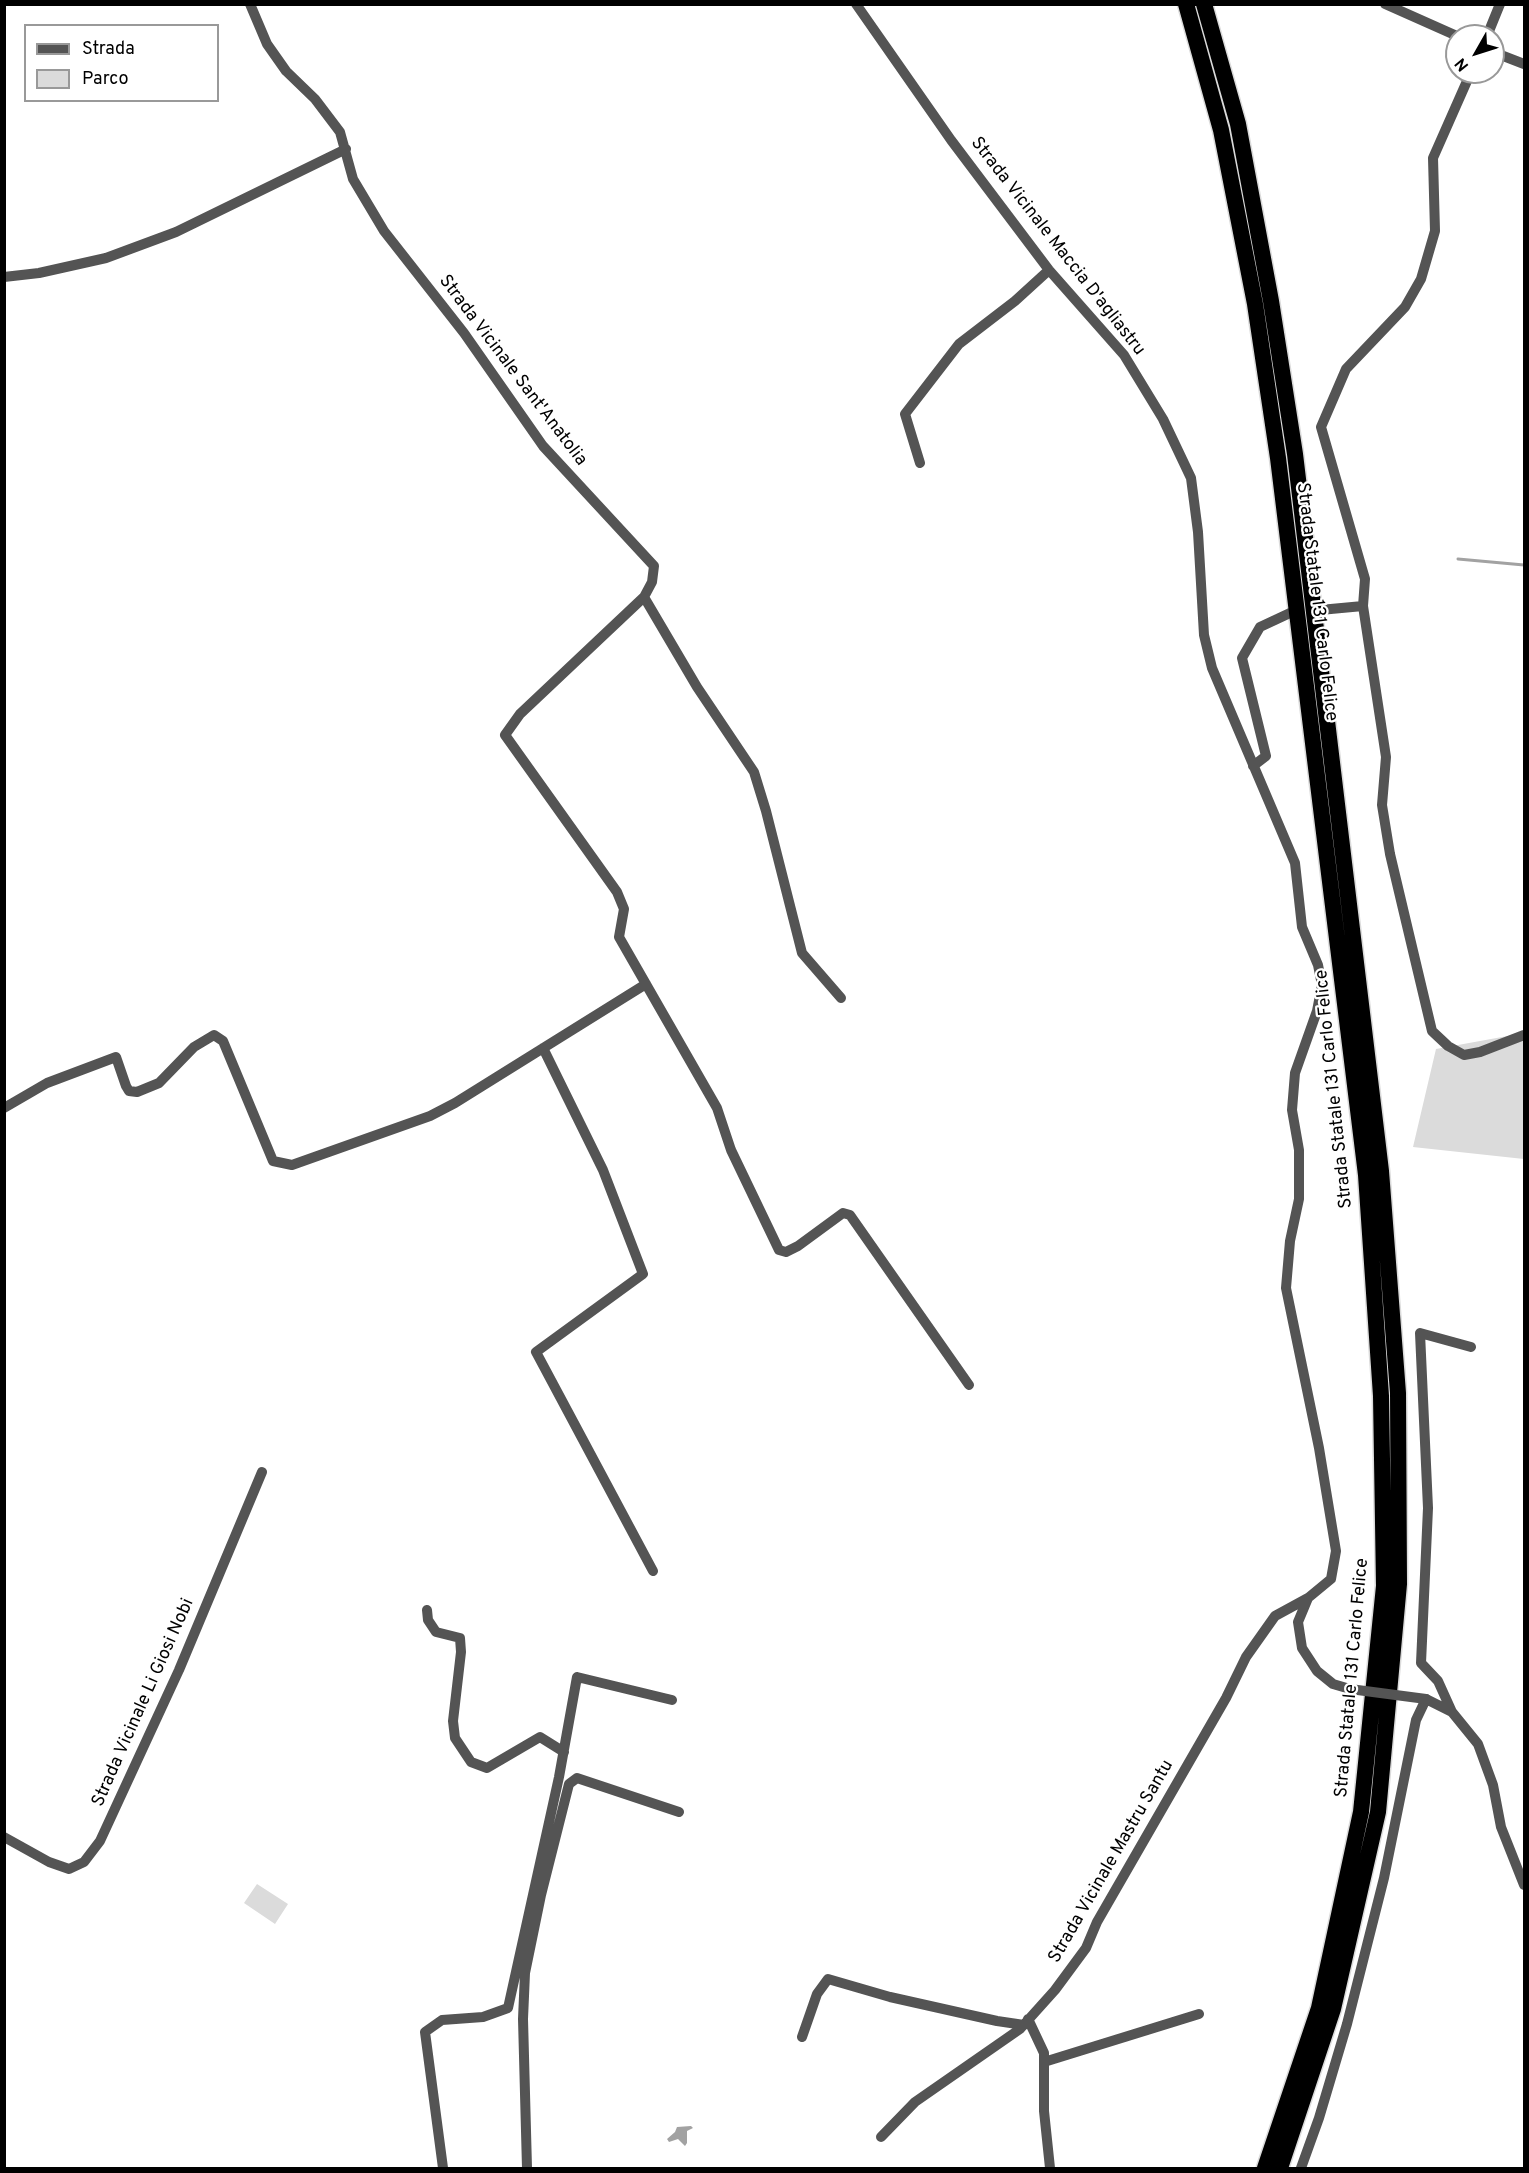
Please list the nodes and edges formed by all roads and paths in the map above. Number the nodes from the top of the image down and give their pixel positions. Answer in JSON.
{"nodes":[{"id":1,"x":250,"y":4,"type":"edge"},
{"id":2,"x":856,"y":4,"type":"edge"},
{"id":3,"x":1186,"y":4,"type":"edge"},
{"id":4,"x":1204,"y":4,"type":"edge"},
{"id":5,"x":1384,"y":4,"type":"edge"},
{"id":6,"x":1500,"y":4,"type":"edge"},
{"id":7,"x":1492,"y":24,"type":"edge"},
{"id":8,"x":1445,"y":31,"type":"edge"},
{"id":9,"x":1505,"y":57,"type":"edge"},
{"id":10,"x":1524,"y":64,"type":"edge"},
{"id":11,"x":1466,"y":84,"type":"edge"},
{"id":12,"x":346,"y":149,"type":"junction"},
{"id":13,"x":1049,"y":270,"type":"junction"},
{"id":14,"x":4,"y":277,"type":"edge"},
{"id":15,"x":920,"y":463,"type":"dead end"},
{"id":16,"x":644,"y":597,"type":"junction"},
{"id":17,"x":1363,"y":606,"type":"junction"},
{"id":18,"x":1320,"y":610,"type":"dead end"},
{"id":19,"x":1290,"y":614,"type":"dead end"},
{"id":20,"x":1253,"y":766,"type":"junction"},
{"id":21,"x":646,"y":984,"type":"junction"},
{"id":22,"x":841,"y":998,"type":"dead end"},
{"id":23,"x":1524,"y":1035,"type":"edge"},
{"id":24,"x":543,"y":1048,"type":"junction"},
{"id":25,"x":4,"y":1107,"type":"edge"},
{"id":26,"x":1471,"y":1347,"type":"dead end"},
{"id":27,"x":969,"y":1385,"type":"dead end"},
{"id":28,"x":262,"y":1472,"type":"dead end"},
{"id":29,"x":653,"y":1571,"type":"dead end"},
{"id":30,"x":1308,"y":1598,"type":"junction"},
{"id":31,"x":427,"y":1610,"type":"dead end"},
{"id":32,"x":1426,"y":1699,"type":"junction"},
{"id":33,"x":672,"y":1700,"type":"dead end"},
{"id":34,"x":1452,"y":1712,"type":"junction"},
{"id":35,"x":564,"y":1752,"type":"junction"},
{"id":36,"x":679,"y":1812,"type":"dead end"},
{"id":37,"x":4,"y":1837,"type":"edge"},
{"id":38,"x":1524,"y":1885,"type":"edge"},
{"id":39,"x":1199,"y":2014,"type":"dead end"},
{"id":40,"x":1026,"y":2022,"type":"junction"},
{"id":41,"x":802,"y":2037,"type":"dead end"},
{"id":42,"x":1044,"y":2062,"type":"junction"},
{"id":43,"x":881,"y":2137,"type":"dead end"},
{"id":44,"x":443,"y":2169,"type":"edge"},
{"id":45,"x":527,"y":2169,"type":"edge"},
{"id":46,"x":1050,"y":2169,"type":"edge"},
{"id":47,"x":1265,"y":2169,"type":"edge"},
{"id":48,"x":1280,"y":2169,"type":"edge"},
{"id":49,"x":1301,"y":2169,"type":"edge"}],
"edges":[{"from":1,"to":12,"type":"street","name":"Strada Vicinale Sant'Anatolia"},
{"from":2,"to":13,"type":"street","name":"Strada Vicinale Maccia D'agliastru"},
{"from":3,"to":47,"type":"highway","name":"Strada Statale 131 Carlo Felice"},
{"from":4,"to":48,"type":"highway","name":"Strada Statale 131 Carlo Felice"},
{"from":5,"to":8,"type":"street"},
{"from":6,"to":7,"type":"street"},
{"from":9,"to":10,"type":"street"},
{"from":11,"to":17,"type":"street"},
{"from":12,"to":14,"type":"street"},
{"from":12,"to":16,"type":"street","name":"Strada Vicinale Sant'Anatolia"},
{"from":13,"to":15,"type":"street"},
{"from":13,"to":20,"type":"street","name":"Strada Vicinale Maccia D'agliastru"},
{"from":16,"to":21,"type":"street","name":"Strada Vicinale Sant'Anatolia"},
{"from":16,"to":22,"type":"street"},
{"from":17,"to":18,"type":"street"},
{"from":17,"to":23,"type":"street"},
{"from":19,"to":20,"type":"street"},
{"from":20,"to":30,"type":"street","name":"Strada Vicinale Maccia D'agliastru"},
{"from":21,"to":24,"type":"street"},
{"from":21,"to":27,"type":"street","name":"Strada Vicinale Sant'Anatolia"},
{"from":24,"to":25,"type":"street"},
{"from":24,"to":29,"type":"street"},
{"from":26,"to":34,"type":"street"},
{"from":28,"to":37,"type":"street","name":"Strada Vicinale Li Giosi Nobi"},
{"from":30,"to":32,"type":"street","bridge":true},
{"from":30,"to":40,"type":"street","name":"Strada Vicinale Mastru Santu"},
{"from":31,"to":35,"type":"street"},
{"from":32,"to":34,"type":"street"},
{"from":32,"to":49,"type":"street"},
{"from":33,"to":35,"type":"street"},
{"from":34,"to":38,"type":"street"},
{"from":35,"to":44,"type":"street"},
{"from":36,"to":45,"type":"street"},
{"from":39,"to":42,"type":"street"},
{"from":40,"to":41,"type":"street"},
{"from":40,"to":42,"type":"street"},
{"from":40,"to":43,"type":"street","name":"Strada Vicinale Mastru Santu"},
{"from":42,"to":46,"type":"street"}]}
